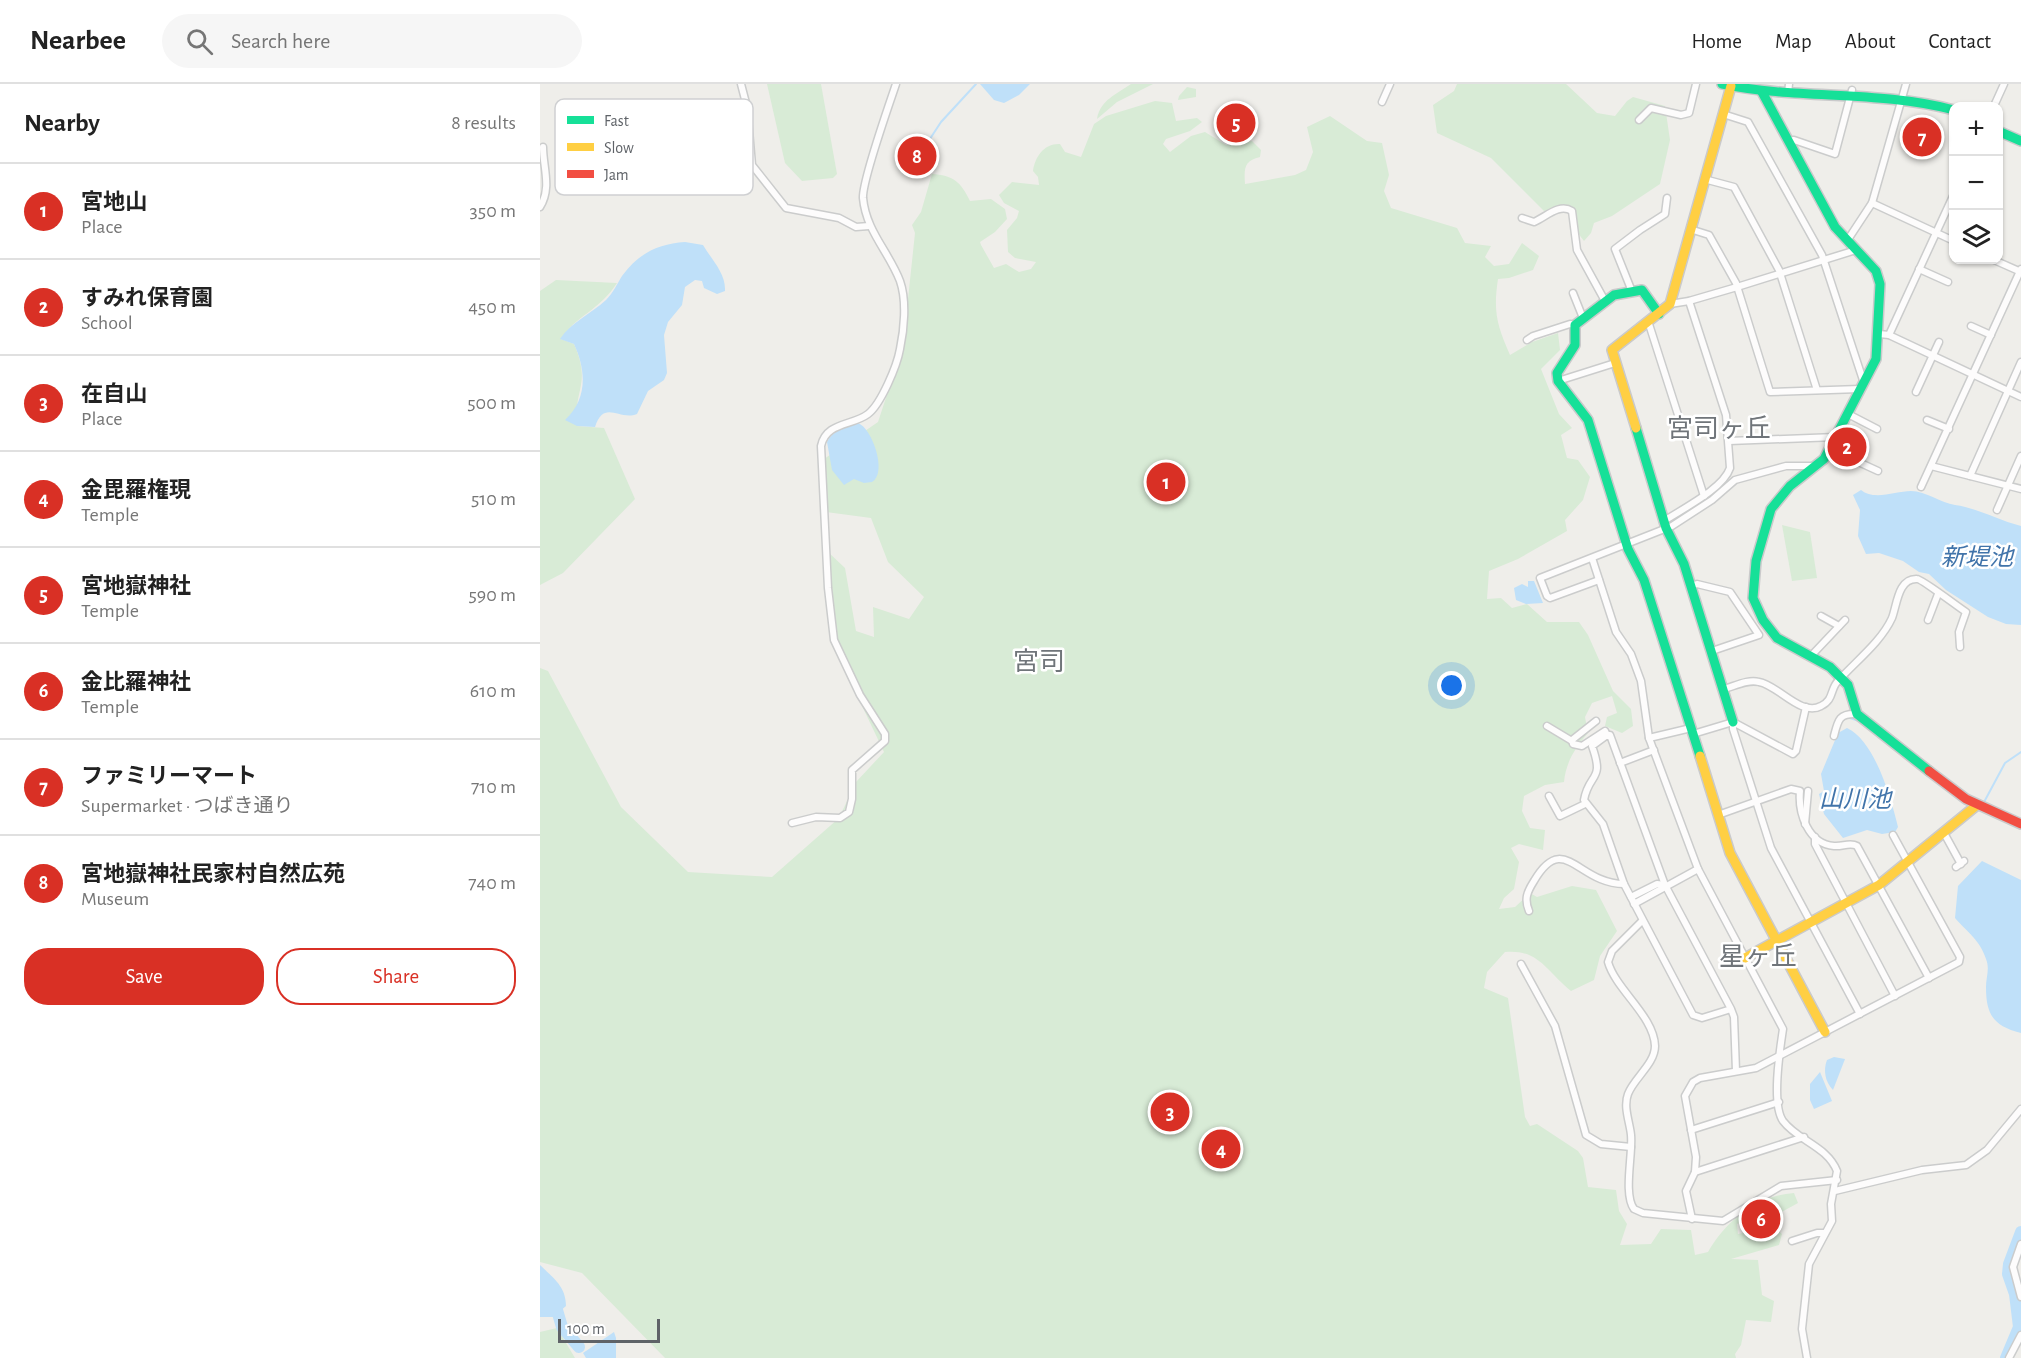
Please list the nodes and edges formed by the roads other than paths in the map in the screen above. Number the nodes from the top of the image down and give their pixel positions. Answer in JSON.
{"nodes":[{"id":1,"x":741,"y":84,"type":"edge"},
{"id":2,"x":896,"y":84,"type":"edge"},
{"id":3,"x":1390,"y":84,"type":"edge"},
{"id":4,"x":1696,"y":84,"type":"edge"},
{"id":5,"x":2004,"y":84,"type":"edge"},
{"id":6,"x":1726,"y":85,"type":"edge"},
{"id":7,"x":1742,"y":86,"type":"edge"},
{"id":8,"x":1788,"y":88,"type":"edge"},
{"id":9,"x":1905,"y":89,"type":"edge"},
{"id":10,"x":1852,"y":90,"type":"junction"},
{"id":11,"x":1762,"y":92,"type":"junction"},
{"id":12,"x":745,"y":99,"type":"edge"},
{"id":13,"x":1382,"y":102,"type":"dead end"},
{"id":14,"x":1996,"y":102,"type":"edge"},
{"id":15,"x":1949,"y":108,"type":"edge"},
{"id":16,"x":1723,"y":114,"type":"junction"},
{"id":17,"x":1639,"y":120,"type":"dead end"},
{"id":18,"x":2003,"y":133,"type":"edge"},
{"id":19,"x":1787,"y":141,"type":"junction"},
{"id":20,"x":2021,"y":141,"type":"edge"},
{"id":21,"x":543,"y":147,"type":"dead end"},
{"id":22,"x":753,"y":166,"type":"edge"},
{"id":23,"x":1704,"y":179,"type":"junction"},
{"id":24,"x":1666,"y":198,"type":"dead end"},
{"id":25,"x":1872,"y":203,"type":"junction"},
{"id":26,"x":1949,"y":203,"type":"edge"},
{"id":27,"x":540,"y":207,"type":"edge"},
{"id":28,"x":1522,"y":218,"type":"dead end"},
{"id":29,"x":869,"y":226,"type":"junction"},
{"id":30,"x":1690,"y":229,"type":"junction"},
{"id":31,"x":1936,"y":233,"type":"junction"},
{"id":32,"x":1949,"y":239,"type":"edge"},
{"id":33,"x":1847,"y":241,"type":"junction"},
{"id":34,"x":1856,"y":250,"type":"junction"},
{"id":35,"x":1823,"y":260,"type":"junction"},
{"id":36,"x":2003,"y":264,"type":"edge"},
{"id":37,"x":1919,"y":269,"type":"junction"},
{"id":38,"x":2021,"y":271,"type":"edge"},
{"id":39,"x":1780,"y":274,"type":"junction"},
{"id":40,"x":1948,"y":282,"type":"dead end"},
{"id":41,"x":1737,"y":287,"type":"junction"},
{"id":42,"x":1631,"y":289,"type":"junction"},
{"id":43,"x":1573,"y":293,"type":"dead end"},
{"id":44,"x":1605,"y":301,"type":"junction"},
{"id":45,"x":1689,"y":301,"type":"junction"},
{"id":46,"x":1670,"y":304,"type":"junction"},
{"id":47,"x":1659,"y":314,"type":"junction"},
{"id":48,"x":1583,"y":318,"type":"junction"},
{"id":49,"x":1648,"y":321,"type":"junction"},
{"id":50,"x":1575,"y":325,"type":"junction"},
{"id":51,"x":1971,"y":326,"type":"dead end"},
{"id":52,"x":1879,"y":334,"type":"junction"},
{"id":53,"x":1889,"y":335,"type":"junction"},
{"id":54,"x":1990,"y":335,"type":"junction"},
{"id":55,"x":1527,"y":340,"type":"dead end"},
{"id":56,"x":1939,"y":342,"type":"dead end"},
{"id":57,"x":1933,"y":356,"type":"junction"},
{"id":58,"x":2021,"y":362,"type":"edge"},
{"id":59,"x":1615,"y":363,"type":"junction"},
{"id":60,"x":1973,"y":375,"type":"junction"},
{"id":61,"x":1558,"y":381,"type":"junction"},
{"id":62,"x":1862,"y":384,"type":"junction"},
{"id":63,"x":1817,"y":390,"type":"junction"},
{"id":64,"x":2008,"y":391,"type":"junction"},
{"id":65,"x":1916,"y":392,"type":"dead end"},
{"id":66,"x":2021,"y":397,"type":"edge"},
{"id":67,"x":1848,"y":414,"type":"junction"},
{"id":68,"x":1927,"y":420,"type":"dead end"},
{"id":69,"x":1877,"y":429,"type":"dead end"},
{"id":70,"x":1949,"y":429,"type":"junction"},
{"id":71,"x":1837,"y":437,"type":"junction"},
{"id":72,"x":1729,"y":441,"type":"junction"},
{"id":73,"x":1830,"y":449,"type":"junction"},
{"id":74,"x":2021,"y":456,"type":"edge"},
{"id":75,"x":1816,"y":466,"type":"junction"},
{"id":76,"x":1931,"y":466,"type":"junction"},
{"id":77,"x":1878,"y":471,"type":"dead end"},
{"id":78,"x":1970,"y":476,"type":"junction"},
{"id":79,"x":2007,"y":486,"type":"junction"},
{"id":80,"x":1922,"y":487,"type":"dead end"},
{"id":81,"x":2021,"y":489,"type":"edge"},
{"id":82,"x":1704,"y":496,"type":"junction"},
{"id":83,"x":1997,"y":510,"type":"dead end"},
{"id":84,"x":1665,"y":525,"type":"junction"},
{"id":85,"x":1626,"y":544,"type":"junction"},
{"id":86,"x":1592,"y":558,"type":"junction"},
{"id":87,"x":1599,"y":580,"type":"junction"},
{"id":88,"x":1691,"y":586,"type":"junction"},
{"id":89,"x":1938,"y":594,"type":"junction"},
{"id":90,"x":1821,"y":616,"type":"dead end"},
{"id":91,"x":1845,"y":620,"type":"dead end"},
{"id":92,"x":1928,"y":620,"type":"dead end"},
{"id":93,"x":1839,"y":626,"type":"junction"},
{"id":94,"x":1960,"y":647,"type":"dead end"},
{"id":95,"x":1712,"y":651,"type":"junction"},
{"id":96,"x":1810,"y":657,"type":"junction"},
{"id":97,"x":1841,"y":677,"type":"junction"},
{"id":98,"x":1724,"y":689,"type":"junction"},
{"id":99,"x":1806,"y":707,"type":"junction"},
{"id":100,"x":1857,"y":714,"type":"junction"},
{"id":101,"x":1596,"y":721,"type":"dead end"},
{"id":102,"x":1733,"y":722,"type":"junction"},
{"id":103,"x":1547,"y":726,"type":"dead end"},
{"id":104,"x":1692,"y":731,"type":"junction"},
{"id":105,"x":1607,"y":735,"type":"junction"},
{"id":106,"x":1834,"y":736,"type":"dead end"},
{"id":107,"x":1649,"y":738,"type":"junction"},
{"id":108,"x":1572,"y":741,"type":"junction"},
{"id":109,"x":1654,"y":750,"type":"junction"},
{"id":110,"x":1620,"y":763,"type":"junction"},
{"id":111,"x":1808,"y":791,"type":"dead end"},
{"id":112,"x":1549,"y":796,"type":"dead end"},
{"id":113,"x":1756,"y":802,"type":"junction"},
{"id":114,"x":1586,"y":804,"type":"junction"},
{"id":115,"x":1977,"y":805,"type":"junction"},
{"id":116,"x":1718,"y":814,"type":"junction"},
{"id":117,"x":792,"y":823,"type":"dead end"},
{"id":118,"x":1805,"y":824,"type":"junction"},
{"id":119,"x":2021,"y":824,"type":"edge"},
{"id":120,"x":1944,"y":833,"type":"junction"},
{"id":121,"x":1893,"y":835,"type":"dead end"},
{"id":122,"x":1815,"y":837,"type":"junction"},
{"id":123,"x":1908,"y":862,"type":"junction"},
{"id":124,"x":1960,"y":864,"type":"dead end"},
{"id":125,"x":1698,"y":869,"type":"junction"},
{"id":126,"x":1624,"y":884,"type":"junction"},
{"id":127,"x":1665,"y":885,"type":"junction"},
{"id":128,"x":1878,"y":885,"type":"junction"},
{"id":129,"x":1632,"y":900,"type":"junction"},
{"id":130,"x":1846,"y":903,"type":"junction"},
{"id":131,"x":1529,"y":911,"type":"dead end"},
{"id":132,"x":1642,"y":921,"type":"junction"},
{"id":133,"x":1811,"y":922,"type":"junction"},
{"id":134,"x":1776,"y":941,"type":"junction"},
{"id":135,"x":1745,"y":957,"type":"junction"},
{"id":136,"x":1521,"y":964,"type":"dead end"},
{"id":137,"x":1929,"y":978,"type":"junction"},
{"id":138,"x":1895,"y":996,"type":"junction"},
{"id":139,"x":1731,"y":1009,"type":"junction"},
{"id":140,"x":1860,"y":1014,"type":"junction"},
{"id":141,"x":1825,"y":1032,"type":"junction"},
{"id":142,"x":1778,"y":1057,"type":"junction"},
{"id":143,"x":1736,"y":1071,"type":"junction"},
{"id":144,"x":1779,"y":1102,"type":"junction"},
{"id":145,"x":2021,"y":1109,"type":"edge"},
{"id":146,"x":1691,"y":1130,"type":"junction"},
{"id":147,"x":1804,"y":1137,"type":"junction"},
{"id":148,"x":1631,"y":1147,"type":"junction"},
{"id":149,"x":1695,"y":1172,"type":"junction"},
{"id":150,"x":1837,"y":1180,"type":"junction"},
{"id":151,"x":1835,"y":1191,"type":"junction"},
{"id":152,"x":1692,"y":1220,"type":"junction"},
{"id":153,"x":1825,"y":1233,"type":"junction"},
{"id":154,"x":1792,"y":1241,"type":"dead end"},
{"id":155,"x":2021,"y":1245,"type":"edge"},
{"id":156,"x":2021,"y":1297,"type":"edge"},
{"id":157,"x":2021,"y":1335,"type":"edge"},
{"id":158,"x":1807,"y":1358,"type":"edge"},
{"id":159,"x":2009,"y":1358,"type":"edge"}],
"edges":[{"from":1,"to":12,"type":"street"},
{"from":2,"to":29,"type":"street"},
{"from":3,"to":13,"type":"street"},
{"from":4,"to":17,"type":"street"},
{"from":5,"to":14,"type":"street"},
{"from":6,"to":7,"type":"street"},
{"from":6,"to":16,"type":"street"},
{"from":7,"to":11,"type":"street"},
{"from":8,"to":10,"type":"street"},
{"from":8,"to":11,"type":"street"},
{"from":9,"to":10,"type":"street"},
{"from":9,"to":15,"type":"street"},
{"from":9,"to":25,"type":"street"},
{"from":10,"to":19,"type":"street"},
{"from":11,"to":19,"type":"street"},
{"from":16,"to":23,"type":"street"},
{"from":16,"to":35,"type":"street"},
{"from":18,"to":20,"type":"street"},
{"from":19,"to":33,"type":"street"},
{"from":21,"to":27,"type":"street"},
{"from":22,"to":29,"type":"street"},
{"from":23,"to":30,"type":"street"},
{"from":23,"to":39,"type":"street"},
{"from":24,"to":42,"type":"street"},
{"from":25,"to":31,"type":"street"},
{"from":25,"to":33,"type":"street"},
{"from":26,"to":31,"type":"street"},
{"from":28,"to":44,"type":"street"},
{"from":29,"to":117,"type":"street"},
{"from":30,"to":41,"type":"street"},
{"from":30,"to":46,"type":"street"},
{"from":31,"to":32,"type":"street"},
{"from":31,"to":37,"type":"street"},
{"from":33,"to":34,"type":"street"},
{"from":34,"to":35,"type":"street"},
{"from":34,"to":52,"type":"street"},
{"from":35,"to":39,"type":"street"},
{"from":35,"to":62,"type":"street"},
{"from":36,"to":38,"type":"street"},
{"from":37,"to":40,"type":"street"},
{"from":37,"to":53,"type":"street"},
{"from":38,"to":54,"type":"street"},
{"from":39,"to":41,"type":"street"},
{"from":39,"to":63,"type":"street"},
{"from":41,"to":45,"type":"street"},
{"from":41,"to":63,"type":"street"},
{"from":42,"to":44,"type":"street"},
{"from":42,"to":47,"type":"street"},
{"from":43,"to":48,"type":"street"},
{"from":44,"to":48,"type":"street"},
{"from":45,"to":46,"type":"street"},
{"from":45,"to":72,"type":"street"},
{"from":46,"to":47,"type":"street"},
{"from":47,"to":49,"type":"street"},
{"from":48,"to":50,"type":"street"},
{"from":49,"to":59,"type":"street"},
{"from":49,"to":82,"type":"street"},
{"from":50,"to":55,"type":"street"},
{"from":50,"to":61,"type":"street"},
{"from":51,"to":54,"type":"street"},
{"from":52,"to":53,"type":"street"},
{"from":52,"to":62,"type":"street"},
{"from":53,"to":57,"type":"street"},
{"from":54,"to":60,"type":"street"},
{"from":56,"to":57,"type":"street"},
{"from":57,"to":60,"type":"street"},
{"from":57,"to":65,"type":"street"},
{"from":58,"to":64,"type":"street"},
{"from":59,"to":61,"type":"street"},
{"from":59,"to":84,"type":"street"},
{"from":60,"to":64,"type":"street"},
{"from":60,"to":70,"type":"street"},
{"from":61,"to":85,"type":"street"},
{"from":62,"to":63,"type":"street"},
{"from":62,"to":67,"type":"street"},
{"from":64,"to":66,"type":"street"},
{"from":64,"to":78,"type":"street"},
{"from":67,"to":69,"type":"street"},
{"from":67,"to":71,"type":"street"},
{"from":68,"to":70,"type":"street"},
{"from":70,"to":76,"type":"street"},
{"from":71,"to":72,"type":"street"},
{"from":71,"to":73,"type":"street"},
{"from":72,"to":82,"type":"street"},
{"from":73,"to":75,"type":"street"},
{"from":73,"to":77,"type":"street"},
{"from":74,"to":79,"type":"street"},
{"from":75,"to":84,"type":"street"},
{"from":75,"to":96,"type":"street"},
{"from":76,"to":78,"type":"street"},
{"from":76,"to":80,"type":"street"},
{"from":78,"to":79,"type":"street"},
{"from":79,"to":81,"type":"street"},
{"from":79,"to":83,"type":"street"},
{"from":82,"to":84,"type":"street"},
{"from":84,"to":85,"type":"street"},
{"from":84,"to":88,"type":"street"},
{"from":85,"to":86,"type":"street"},
{"from":85,"to":104,"type":"street"},
{"from":86,"to":87,"type":"street"},
{"from":86,"to":87,"type":"street"},
{"from":87,"to":107,"type":"street"},
{"from":88,"to":95,"type":"street"},
{"from":88,"to":95,"type":"street"},
{"from":89,"to":92,"type":"street"},
{"from":89,"to":94,"type":"street"},
{"from":89,"to":97,"type":"street"},
{"from":90,"to":93,"type":"street"},
{"from":91,"to":93,"type":"street"},
{"from":93,"to":96,"type":"street"},
{"from":95,"to":98,"type":"street"},
{"from":96,"to":97,"type":"street"},
{"from":97,"to":99,"type":"street"},
{"from":97,"to":100,"type":"street"},
{"from":98,"to":99,"type":"street"},
{"from":98,"to":102,"type":"street"},
{"from":99,"to":102,"type":"street"},
{"from":100,"to":106,"type":"street"},
{"from":100,"to":115,"type":"street"},
{"from":101,"to":108,"type":"street"},
{"from":102,"to":104,"type":"street"},
{"from":102,"to":113,"type":"street"},
{"from":103,"to":108,"type":"street"},
{"from":104,"to":107,"type":"street"},
{"from":104,"to":116,"type":"street"},
{"from":105,"to":108,"type":"street"},
{"from":105,"to":110,"type":"street"},
{"from":105,"to":114,"type":"street"},
{"from":107,"to":109,"type":"street"},
{"from":109,"to":110,"type":"street"},
{"from":109,"to":125,"type":"street"},
{"from":110,"to":127,"type":"street"},
{"from":111,"to":118,"type":"street"},
{"from":112,"to":114,"type":"street"},
{"from":113,"to":116,"type":"street"},
{"from":113,"to":118,"type":"street"},
{"from":113,"to":133,"type":"street"},
{"from":114,"to":126,"type":"street"},
{"from":115,"to":119,"type":"street"},
{"from":115,"to":120,"type":"street"},
{"from":116,"to":134,"type":"street"},
{"from":118,"to":122,"type":"street"},
{"from":120,"to":123,"type":"street"},
{"from":120,"to":124,"type":"street"},
{"from":121,"to":123,"type":"street"},
{"from":122,"to":128,"type":"street"},
{"from":122,"to":130,"type":"street"},
{"from":123,"to":128,"type":"street"},
{"from":123,"to":137,"type":"street"},
{"from":125,"to":127,"type":"street"},
{"from":125,"to":135,"type":"street"},
{"from":126,"to":129,"type":"street"},
{"from":126,"to":131,"type":"street"},
{"from":127,"to":129,"type":"street"},
{"from":127,"to":139,"type":"street"},
{"from":128,"to":130,"type":"street"},
{"from":128,"to":137,"type":"street"},
{"from":129,"to":132,"type":"street"},
{"from":130,"to":133,"type":"street"},
{"from":130,"to":138,"type":"street"},
{"from":132,"to":139,"type":"street"},
{"from":132,"to":148,"type":"street"},
{"from":133,"to":134,"type":"street"},
{"from":133,"to":140,"type":"street"},
{"from":134,"to":135,"type":"street"},
{"from":134,"to":141,"type":"street"},
{"from":135,"to":142,"type":"street"},
{"from":136,"to":148,"type":"street"},
{"from":137,"to":138,"type":"street"},
{"from":138,"to":140,"type":"street"},
{"from":139,"to":143,"type":"street"},
{"from":140,"to":141,"type":"street"},
{"from":141,"to":142,"type":"street"},
{"from":142,"to":143,"type":"street"},
{"from":142,"to":144,"type":"street"},
{"from":143,"to":146,"type":"street"},
{"from":144,"to":146,"type":"street"},
{"from":144,"to":147,"type":"street"},
{"from":145,"to":151,"type":"street"},
{"from":146,"to":149,"type":"street"},
{"from":147,"to":149,"type":"street"},
{"from":147,"to":150,"type":"street"},
{"from":148,"to":152,"type":"street"},
{"from":149,"to":152,"type":"street"},
{"from":150,"to":151,"type":"street"},
{"from":150,"to":152,"type":"street"},
{"from":151,"to":153,"type":"street"},
{"from":153,"to":154,"type":"street"},
{"from":153,"to":158,"type":"street"},
{"from":155,"to":156,"type":"street"},
{"from":157,"to":159,"type":"street"}]}
